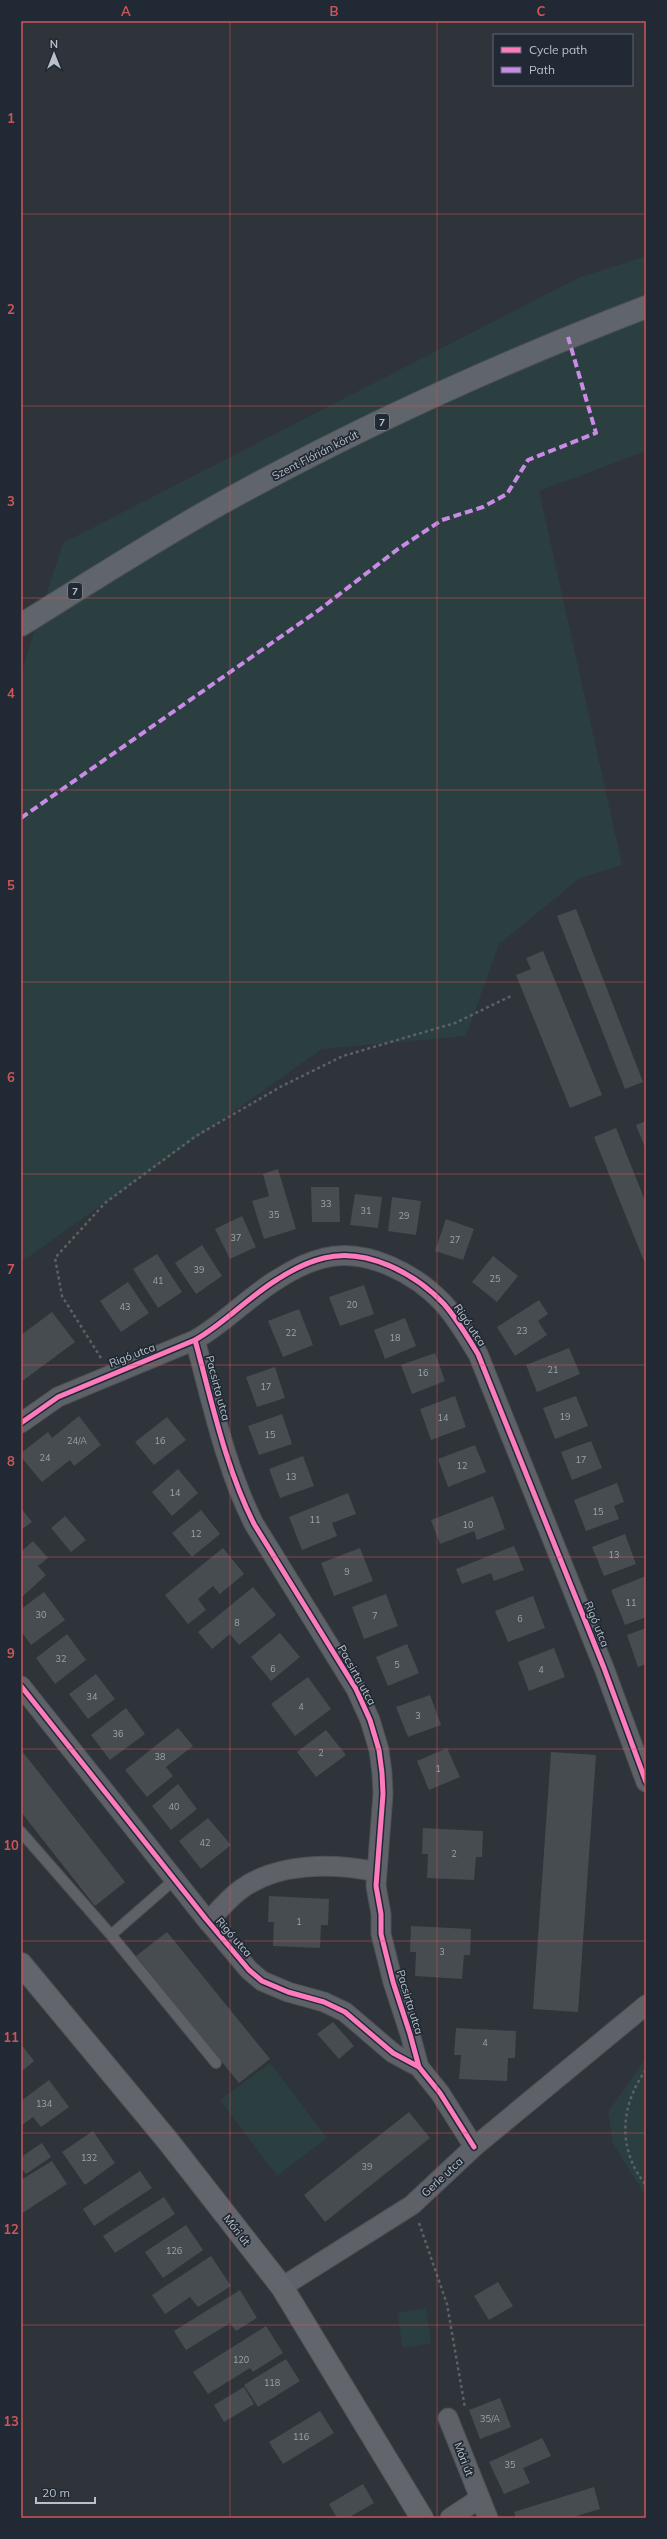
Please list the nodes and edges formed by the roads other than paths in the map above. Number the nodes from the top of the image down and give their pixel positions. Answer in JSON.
{"nodes":[{"id":1,"x":646,"y":307,"type":"edge"},
{"id":2,"x":21,"y":625,"type":"edge"},
{"id":3,"x":195,"y":1340,"type":"junction"},
{"id":4,"x":21,"y":1423,"type":"edge"},
{"id":5,"x":21,"y":1686,"type":"edge"},
{"id":6,"x":646,"y":1782,"type":"edge"},
{"id":7,"x":21,"y":1832,"type":"edge"},
{"id":8,"x":376,"y":1872,"type":"junction"},
{"id":9,"x":174,"y":1880,"type":"junction"},
{"id":10,"x":208,"y":1922,"type":"junction"},
{"id":11,"x":111,"y":1935,"type":"junction"},
{"id":12,"x":21,"y":1964,"type":"edge"},
{"id":13,"x":646,"y":2005,"type":"edge"},
{"id":14,"x":216,"y":2063,"type":"dead end"},
{"id":15,"x":419,"y":2067,"type":"junction"},
{"id":16,"x":474,"y":2147,"type":"junction"},
{"id":17,"x":282,"y":2287,"type":"junction"},
{"id":18,"x":448,"y":2418,"type":"dead end"},
{"id":19,"x":479,"y":2499,"type":"junction"},
{"id":20,"x":422,"y":2518,"type":"edge"},
{"id":21,"x":450,"y":2518,"type":"edge"},
{"id":22,"x":488,"y":2518,"type":"edge"}],
"edges":[{"from":1,"to":2,"type":"main road","name":"Szent Flórián körút","number":"7"},
{"from":3,"to":4,"type":"street","name":"Rigó utca"},
{"from":3,"to":6,"type":"street","name":"Rigó utca"},
{"from":3,"to":8,"type":"street","name":"Pacsirta utca"},
{"from":5,"to":9,"type":"street","name":"Rigó utca"},
{"from":7,"to":11,"type":"lane"},
{"from":8,"to":10,"type":"street"},
{"from":8,"to":15,"type":"street","name":"Pacsirta utca"},
{"from":9,"to":10,"type":"street","name":"Rigó utca"},
{"from":9,"to":11,"type":"lane"},
{"from":10,"to":15,"type":"street","name":"Rigó utca"},
{"from":11,"to":14,"type":"lane"},
{"from":12,"to":17,"type":"main road","name":"Móri út"},
{"from":13,"to":16,"type":"street","name":"Gerle utca"},
{"from":15,"to":16,"type":"street","name":"Rigó utca"},
{"from":16,"to":17,"type":"street","name":"Gerle utca"},
{"from":17,"to":20,"type":"main road","name":"Móri út"},
{"from":18,"to":19,"type":"street","name":"Móri út"},
{"from":19,"to":21,"type":"street"},
{"from":19,"to":22,"type":"street","name":"Móri út"}]}
